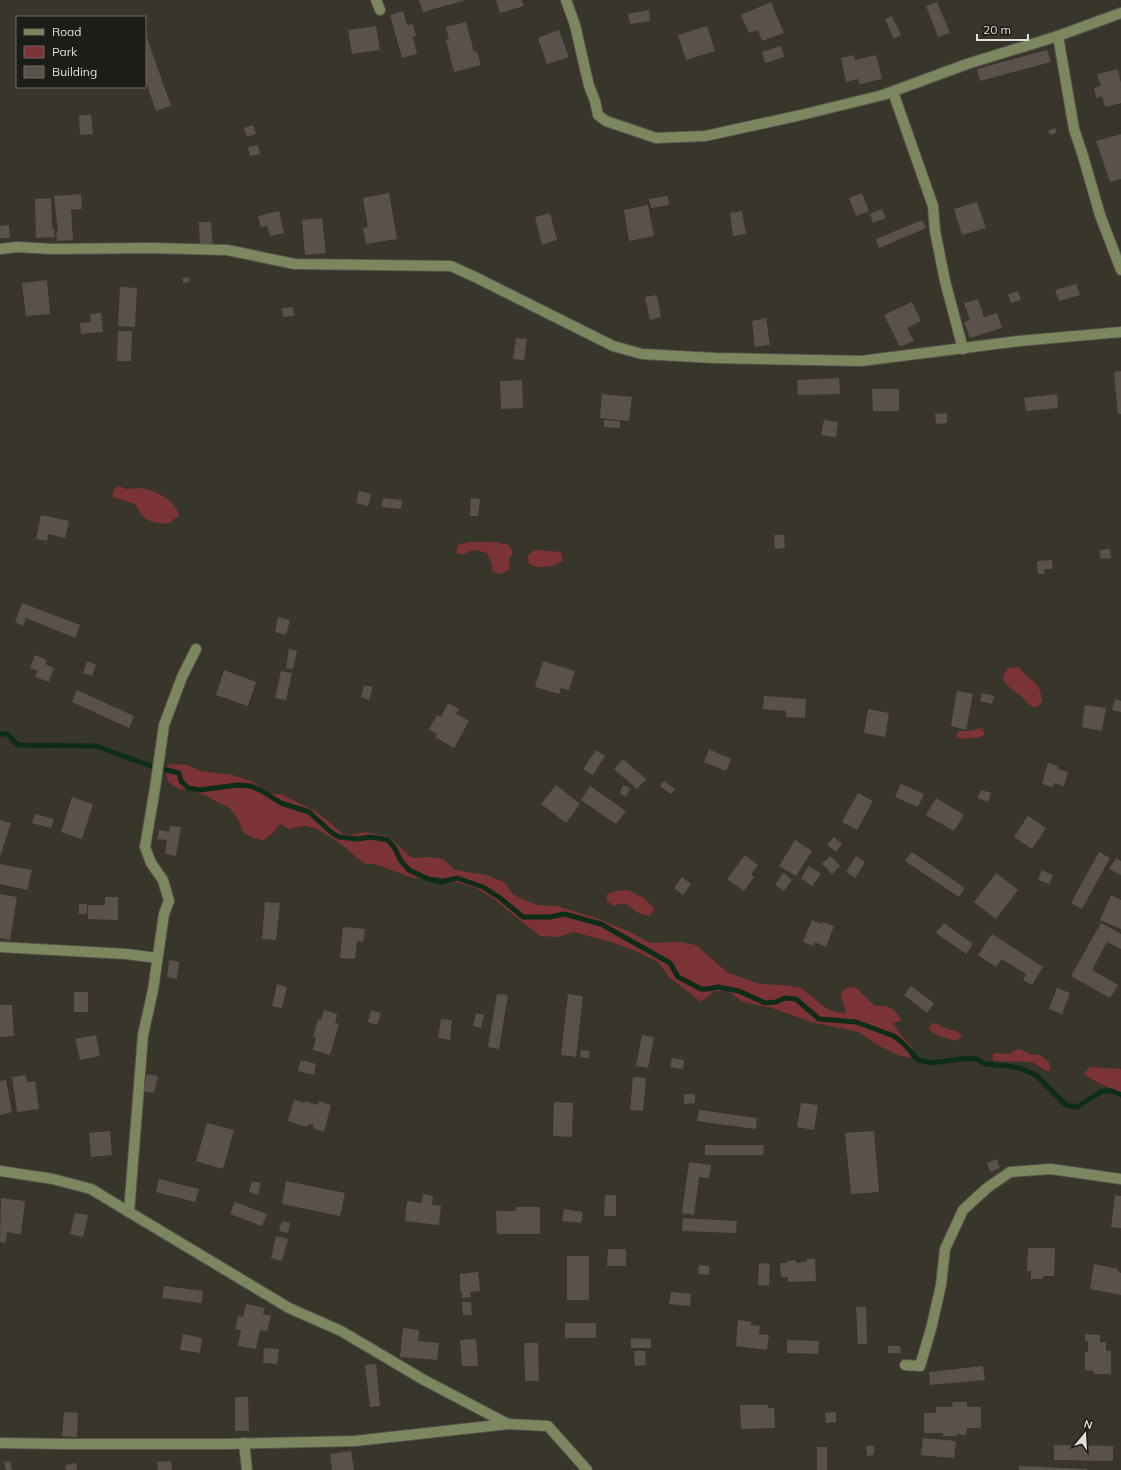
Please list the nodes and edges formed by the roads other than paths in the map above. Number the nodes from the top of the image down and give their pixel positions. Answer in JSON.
{"nodes":[{"id":1,"x":376,"y":0,"type":"edge"},
{"id":2,"x":566,"y":0,"type":"edge"},
{"id":3,"x":380,"y":10,"type":"dead end"},
{"id":4,"x":1121,"y":13,"type":"edge"},
{"id":5,"x":1058,"y":36,"type":"junction"},
{"id":6,"x":893,"y":92,"type":"junction"},
{"id":7,"x":0,"y":249,"type":"edge"},
{"id":8,"x":1121,"y":270,"type":"edge"},
{"id":9,"x":1121,"y":332,"type":"edge"},
{"id":10,"x":963,"y":349,"type":"junction"},
{"id":11,"x":196,"y":649,"type":"dead end"},
{"id":12,"x":0,"y":947,"type":"edge"},
{"id":13,"x":157,"y":958,"type":"junction"},
{"id":14,"x":0,"y":1171,"type":"edge"},
{"id":15,"x":1121,"y":1179,"type":"edge"},
{"id":16,"x":129,"y":1212,"type":"junction"},
{"id":17,"x":905,"y":1365,"type":"dead end"},
{"id":18,"x":508,"y":1424,"type":"junction"},
{"id":19,"x":0,"y":1443,"type":"edge"},
{"id":20,"x":244,"y":1443,"type":"junction"},
{"id":21,"x":247,"y":1470,"type":"edge"},
{"id":22,"x":587,"y":1470,"type":"edge"}],
"edges":[{"from":1,"to":3,"type":"street"},
{"from":2,"to":6,"type":"street"},
{"from":4,"to":5,"type":"street"},
{"from":5,"to":6,"type":"street"},
{"from":5,"to":8,"type":"street"},
{"from":6,"to":10,"type":"street"},
{"from":7,"to":10,"type":"street"},
{"from":9,"to":10,"type":"street"},
{"from":11,"to":13,"type":"street"},
{"from":12,"to":13,"type":"street"},
{"from":13,"to":16,"type":"street"},
{"from":14,"to":16,"type":"street"},
{"from":15,"to":17,"type":"street"},
{"from":16,"to":18,"type":"street"},
{"from":18,"to":20,"type":"street"},
{"from":18,"to":22,"type":"street"},
{"from":19,"to":20,"type":"street"},
{"from":20,"to":21,"type":"street"}]}
